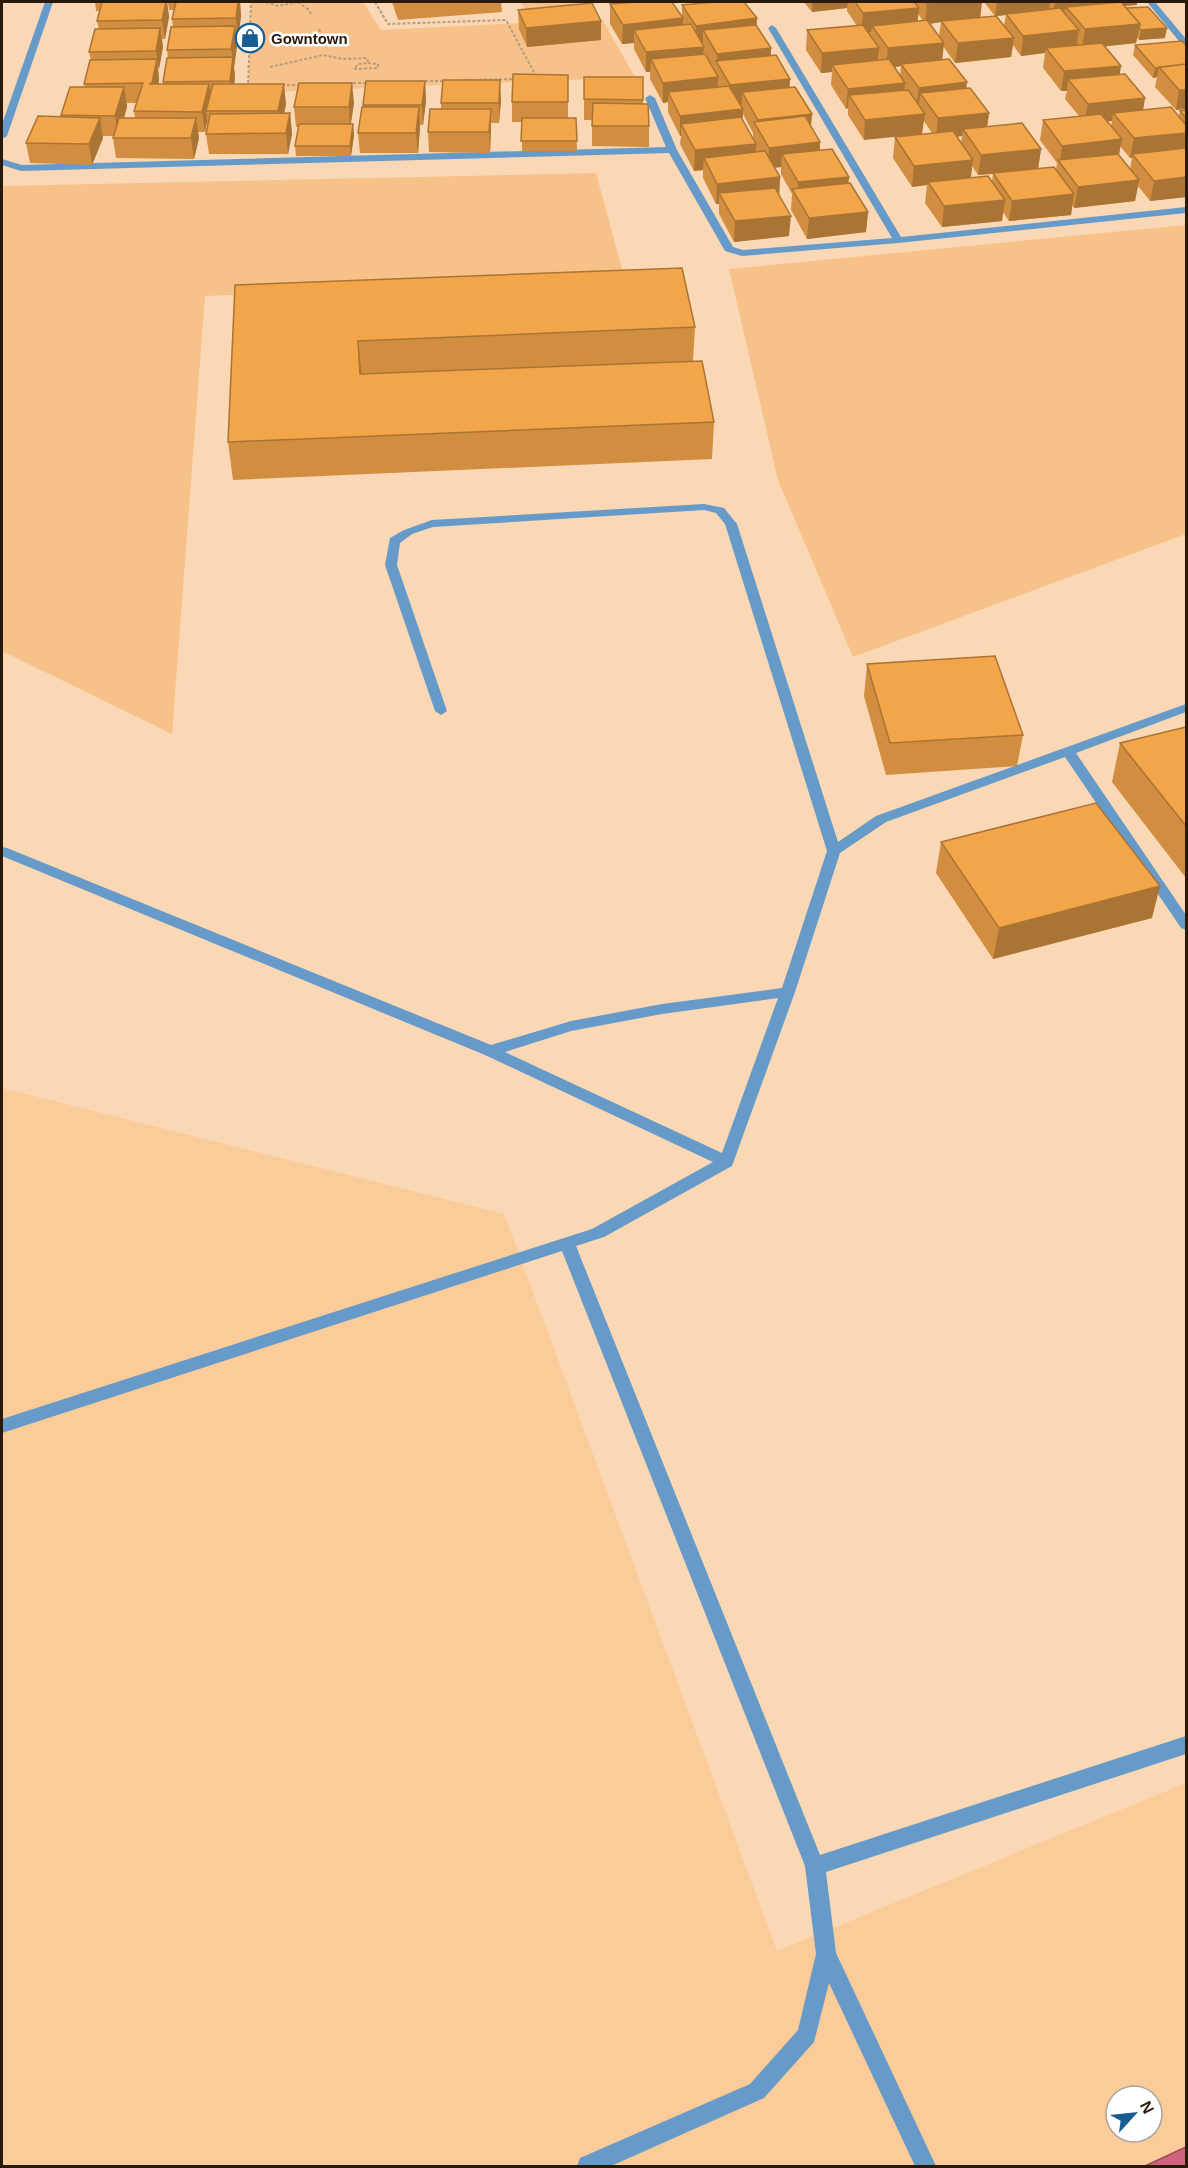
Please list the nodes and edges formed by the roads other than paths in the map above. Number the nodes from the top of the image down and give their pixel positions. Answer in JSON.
{"nodes":[{"id":1,"x":49,"y":2,"type":"edge"},
{"id":2,"x":1151,"y":2,"type":"edge"},
{"id":3,"x":772,"y":28,"type":"dead end"},
{"id":4,"x":1186,"y":44,"type":"edge"},
{"id":5,"x":650,"y":98,"type":"dead end"},
{"id":6,"x":2,"y":136,"type":"edge"},
{"id":7,"x":672,"y":150,"type":"junction"},
{"id":8,"x":2,"y":162,"type":"edge"},
{"id":9,"x":1186,"y":210,"type":"edge"},
{"id":10,"x":898,"y":240,"type":"junction"},
{"id":11,"x":1186,"y":708,"type":"edge"},
{"id":12,"x":441,"y":711,"type":"dead end"},
{"id":13,"x":1068,"y":751,"type":"junction"},
{"id":14,"x":2,"y":851,"type":"edge"},
{"id":15,"x":834,"y":851,"type":"junction"},
{"id":16,"x":1186,"y":925,"type":"edge"},
{"id":17,"x":788,"y":992,"type":"junction"},
{"id":18,"x":490,"y":1051,"type":"junction"},
{"id":19,"x":727,"y":1162,"type":"junction"},
{"id":20,"x":567,"y":1243,"type":"junction"},
{"id":21,"x":2,"y":1426,"type":"edge"},
{"id":22,"x":1186,"y":1745,"type":"edge"},
{"id":23,"x":815,"y":1866,"type":"junction"},
{"id":24,"x":826,"y":1954,"type":"junction"},
{"id":25,"x":588,"y":2166,"type":"edge"},
{"id":26,"x":926,"y":2166,"type":"edge"}],
"edges":[{"from":1,"to":6,"type":"street"},
{"from":2,"to":4,"type":"street"},
{"from":3,"to":10,"type":"street"},
{"from":5,"to":7,"type":"street"},
{"from":7,"to":8,"type":"street"},
{"from":7,"to":10,"type":"street"},
{"from":9,"to":10,"type":"street"},
{"from":11,"to":13,"type":"street"},
{"from":12,"to":15,"type":"street"},
{"from":13,"to":15,"type":"street"},
{"from":13,"to":16,"type":"street"},
{"from":14,"to":18,"type":"street"},
{"from":15,"to":17,"type":"street"},
{"from":17,"to":18,"type":"street"},
{"from":17,"to":19,"type":"street"},
{"from":18,"to":19,"type":"street"},
{"from":19,"to":20,"type":"street"},
{"from":20,"to":21,"type":"street"},
{"from":20,"to":23,"type":"street"},
{"from":22,"to":23,"type":"street"},
{"from":23,"to":24,"type":"street"},
{"from":24,"to":25,"type":"street"},
{"from":24,"to":26,"type":"street"}]}
